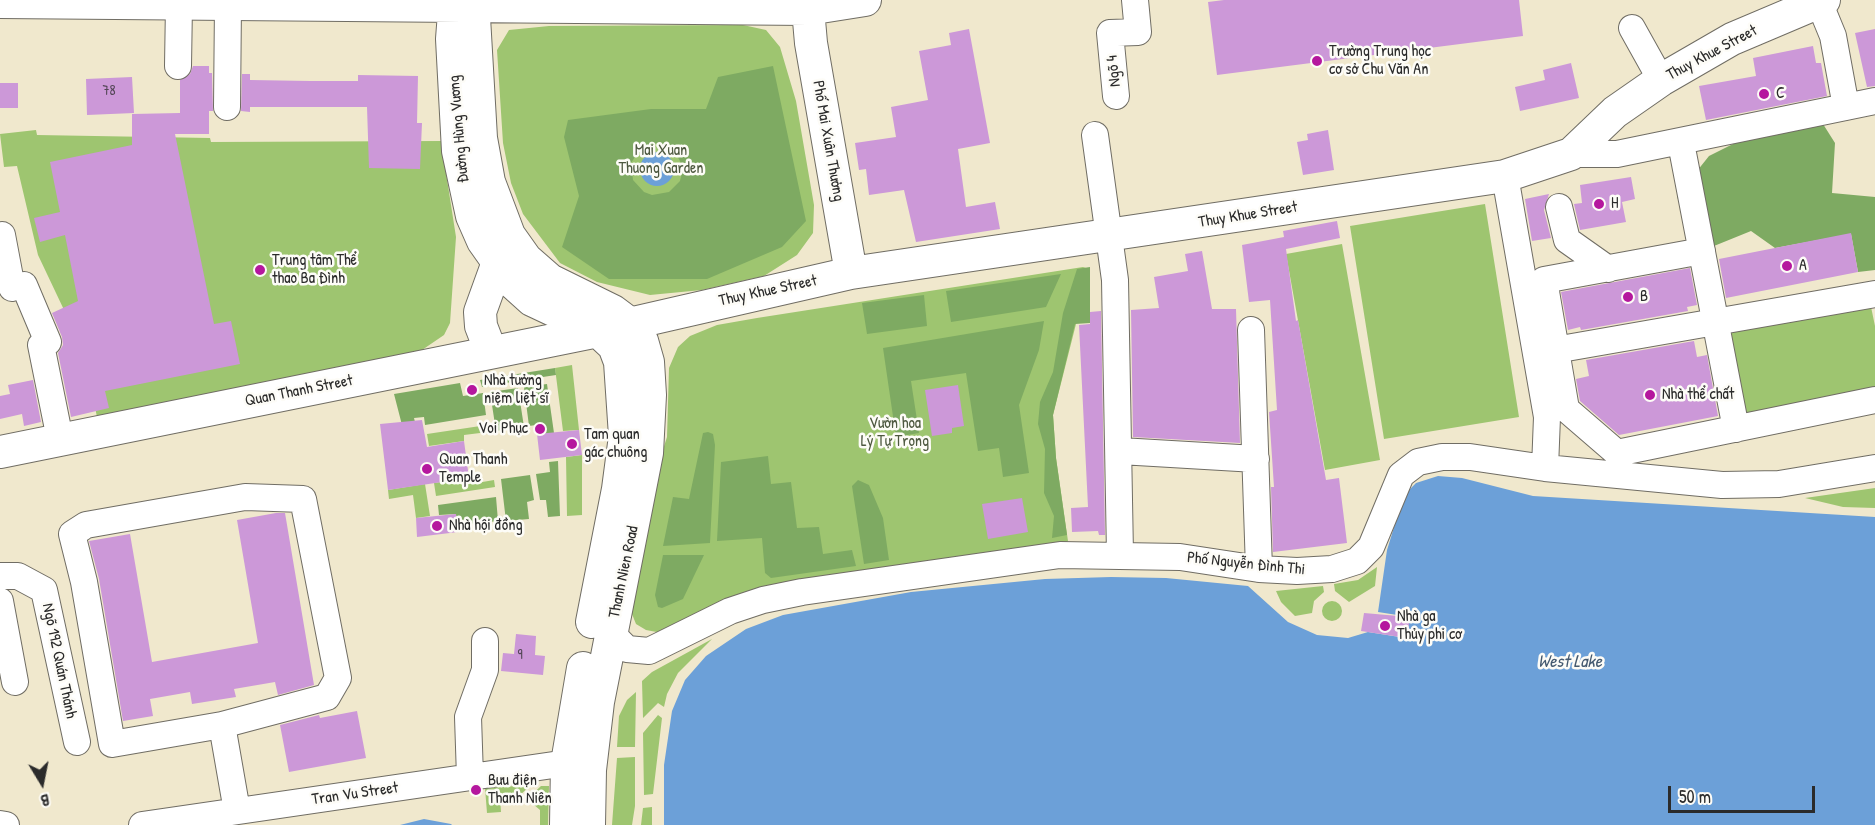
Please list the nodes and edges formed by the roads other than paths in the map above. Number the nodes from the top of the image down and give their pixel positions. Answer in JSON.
{"nodes":[{"id":1,"x":865,"y":0,"type":"edge"},
{"id":2,"x":1135,"y":0,"type":"edge"},
{"id":3,"x":1822,"y":1,"type":"edge"},
{"id":4,"x":0,"y":2,"type":"edge"},
{"id":5,"x":464,"y":3,"type":"edge"},
{"id":6,"x":179,"y":4,"type":"junction"},
{"id":7,"x":228,"y":4,"type":"junction"},
{"id":8,"x":808,"y":4,"type":"edge"},
{"id":9,"x":1632,"y":28,"type":"dead end"},
{"id":10,"x":178,"y":66,"type":"dead end"},
{"id":11,"x":1661,"y":80,"type":"junction"},
{"id":12,"x":1116,"y":96,"type":"dead end"},
{"id":13,"x":1875,"y":101,"type":"edge"},
{"id":14,"x":227,"y":107,"type":"dead end"},
{"id":15,"x":1846,"y":107,"type":"junction"},
{"id":16,"x":1095,"y":135,"type":"dead end"},
{"id":17,"x":1681,"y":143,"type":"junction"},
{"id":18,"x":1571,"y":154,"type":"junction"},
{"id":19,"x":1505,"y":176,"type":"junction"},
{"id":20,"x":1559,"y":207,"type":"dead end"},
{"id":21,"x":2,"y":235,"type":"dead end"},
{"id":22,"x":1108,"y":236,"type":"junction"},
{"id":23,"x":1702,"y":251,"type":"junction"},
{"id":24,"x":497,"y":265,"type":"junction"},
{"id":25,"x":1608,"y":269,"type":"junction"},
{"id":26,"x":851,"y":273,"type":"junction"},
{"id":27,"x":1875,"y":294,"type":"edge"},
{"id":28,"x":1716,"y":322,"type":"junction"},
{"id":29,"x":629,"y":323,"type":"junction"},
{"id":30,"x":1251,"y":330,"type":"dead end"},
{"id":31,"x":598,"y":331,"type":"junction"},
{"id":32,"x":1555,"y":350,"type":"junction"},
{"id":33,"x":491,"y":352,"type":"junction"},
{"id":34,"x":1875,"y":400,"type":"edge"},
{"id":35,"x":1736,"y":429,"type":"junction"},
{"id":36,"x":60,"y":439,"type":"junction"},
{"id":37,"x":1120,"y":451,"type":"junction"},
{"id":38,"x":0,"y":452,"type":"edge"},
{"id":39,"x":1256,"y":459,"type":"junction"},
{"id":40,"x":1545,"y":468,"type":"junction"},
{"id":41,"x":1875,"y":468,"type":"edge"},
{"id":42,"x":1120,"y":554,"type":"junction"},
{"id":43,"x":1259,"y":568,"type":"junction"},
{"id":44,"x":0,"y":576,"type":"edge"},
{"id":45,"x":0,"y":601,"type":"edge"},
{"id":46,"x":611,"y":633,"type":"junction"},
{"id":47,"x":485,"y":641,"type":"dead end"},
{"id":48,"x":15,"y":681,"type":"dead end"},
{"id":49,"x":222,"y":725,"type":"junction"},
{"id":50,"x":77,"y":742,"type":"dead end"},
{"id":51,"x":567,"y":763,"type":"junction"},
{"id":52,"x":470,"y":777,"type":"junction"},
{"id":53,"x":237,"y":811,"type":"junction"},
{"id":54,"x":0,"y":824,"type":"edge"},
{"id":55,"x":6,"y":825,"type":"edge"},
{"id":56,"x":142,"y":825,"type":"edge"},
{"id":57,"x":566,"y":825,"type":"edge"},
{"id":58,"x":589,"y":825,"type":"edge"}],
"edges":[{"from":1,"to":8,"type":"main road"},
{"from":2,"to":12,"type":"street","name":"Ngõ 4"},
{"from":3,"to":11,"type":"main road","name":"Thuy Khue Street"},
{"from":3,"to":15,"type":"street"},
{"from":4,"to":6,"type":"main road"},
{"from":5,"to":7,"type":"main road"},
{"from":5,"to":8,"type":"main road"},
{"from":5,"to":24,"type":"main road","name":"Đường Hùng Vương"},
{"from":5,"to":29,"type":"main road","name":"Đường Hùng Vương"},
{"from":6,"to":7,"type":"main road"},
{"from":6,"to":10,"type":"street"},
{"from":7,"to":14,"type":"street"},
{"from":8,"to":26,"type":"main road","name":"Phố Mai Xuân Thưởng"},
{"from":9,"to":11,"type":"street"},
{"from":11,"to":18,"type":"main road","name":"Thuy Khue Street"},
{"from":13,"to":15,"type":"street"},
{"from":15,"to":17,"type":"street"},
{"from":16,"to":22,"type":"street"},
{"from":17,"to":18,"type":"street"},
{"from":17,"to":23,"type":"street"},
{"from":18,"to":19,"type":"main road","name":"Thuy Khue Street"},
{"from":19,"to":22,"type":"main road","name":"Thuy Khue Street"},
{"from":19,"to":40,"type":"street"},
{"from":20,"to":25,"type":"street"},
{"from":21,"to":36,"type":"street"},
{"from":22,"to":26,"type":"main road","name":"Thuy Khue Street"},
{"from":22,"to":37,"type":"street"},
{"from":23,"to":25,"type":"street"},
{"from":23,"to":28,"type":"street"},
{"from":24,"to":31,"type":"main road","name":"Đường Hùng Vương"},
{"from":24,"to":33,"type":"main road"},
{"from":25,"to":32,"type":"street"},
{"from":26,"to":29,"type":"main road","name":"Thuy Khue Street"},
{"from":27,"to":28,"type":"street"},
{"from":28,"to":32,"type":"street"},
{"from":28,"to":35,"type":"street"},
{"from":29,"to":31,"type":"main road","name":"Thuy Khue Street"},
{"from":29,"to":46,"type":"main road","name":"Thanh Nien Road"},
{"from":30,"to":39,"type":"street"},
{"from":31,"to":33,"type":"main road","name":"Quan Thanh Street"},
{"from":31,"to":51,"type":"main road","name":"Thanh Nien Road"},
{"from":32,"to":35,"type":"street"},
{"from":33,"to":36,"type":"main road","name":"Quan Thanh Street"},
{"from":34,"to":35,"type":"street"},
{"from":36,"to":38,"type":"main road","name":"Quan Thanh Street"},
{"from":37,"to":39,"type":"street"},
{"from":37,"to":42,"type":"street"},
{"from":39,"to":43,"type":"street"},
{"from":40,"to":41,"type":"street","name":"Phố Nguyễn Đình Thi"},
{"from":40,"to":43,"type":"street","name":"Phố Nguyễn Đình Thi"},
{"from":42,"to":43,"type":"street","name":"Phố Nguyễn Đình Thi"},
{"from":42,"to":46,"type":"street","name":"Phố Nguyễn Đình Thi"},
{"from":44,"to":50,"type":"street","name":"Ngõ 192 Quán Thánh"},
{"from":45,"to":48,"type":"street"},
{"from":46,"to":58,"type":"main road","name":"Thanh Nien Road"},
{"from":47,"to":52,"type":"street"},
{"from":49,"to":49,"type":"street"},
{"from":49,"to":53,"type":"street"},
{"from":51,"to":52,"type":"street","name":"Tran Vu Street"},
{"from":51,"to":57,"type":"main road","name":"Thanh Nien Road"},
{"from":52,"to":53,"type":"street","name":"Tran Vu Street"},
{"from":53,"to":56,"type":"street","name":"Tran Vu Street"},
{"from":54,"to":55,"type":"street"}]}
